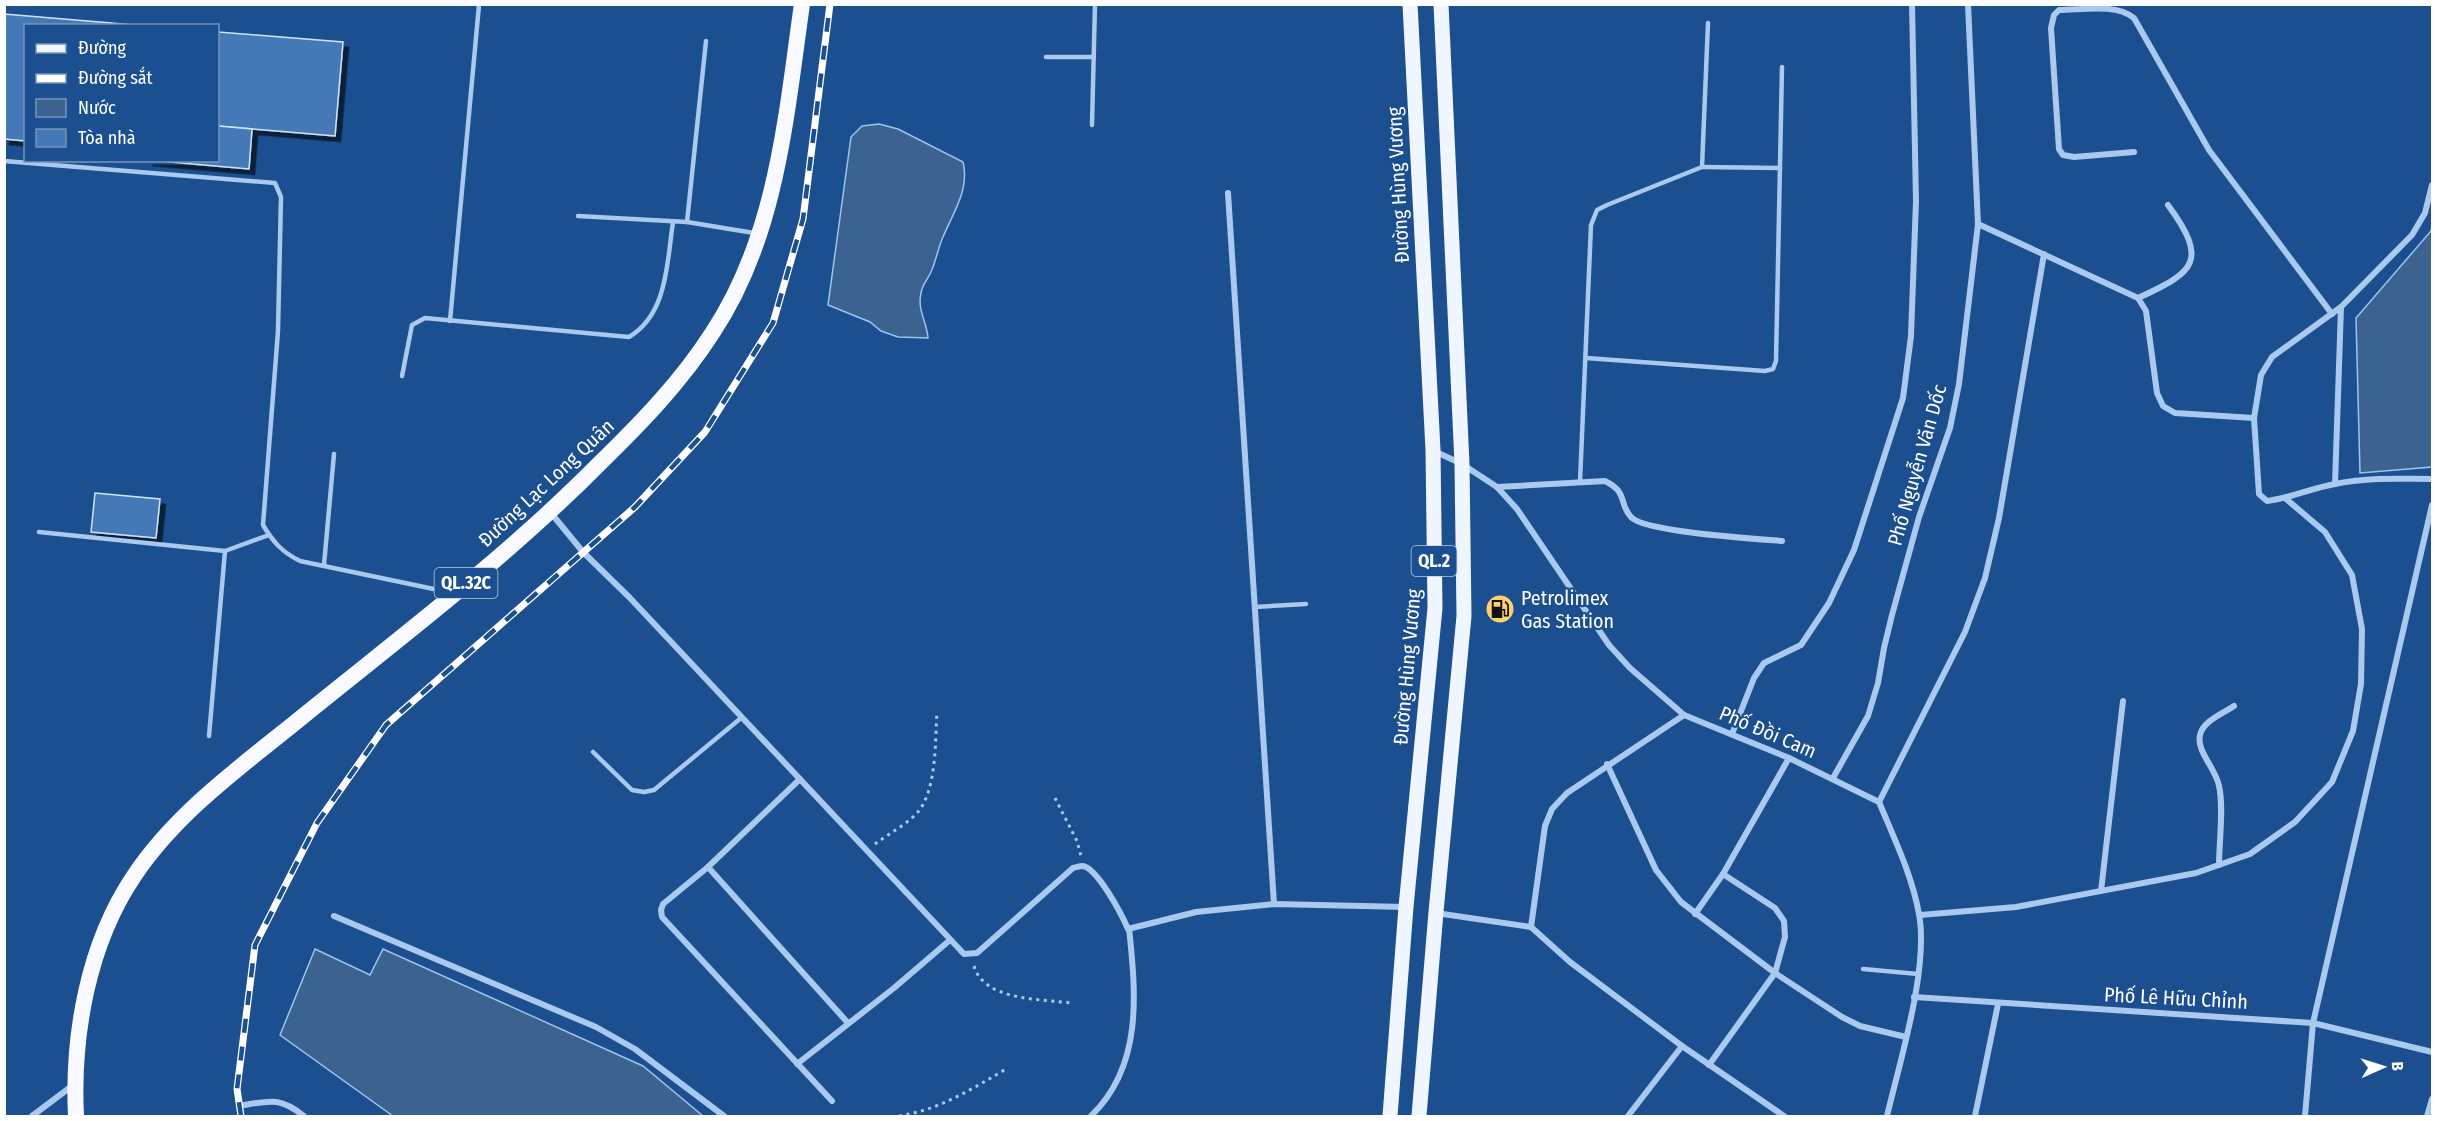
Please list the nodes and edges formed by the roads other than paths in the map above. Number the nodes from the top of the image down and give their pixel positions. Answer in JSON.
{"nodes":[{"id":1,"x":802,"y":4,"type":"edge"},
{"id":2,"x":1095,"y":4,"type":"edge"},
{"id":3,"x":1410,"y":4,"type":"edge"},
{"id":4,"x":1440,"y":4,"type":"edge"},
{"id":5,"x":1912,"y":4,"type":"edge"},
{"id":6,"x":1968,"y":4,"type":"edge"},
{"id":7,"x":479,"y":5,"type":"edge"},
{"id":8,"x":1708,"y":23,"type":"dead end"},
{"id":9,"x":706,"y":40,"type":"dead end"},
{"id":10,"x":1046,"y":57,"type":"dead end"},
{"id":11,"x":1094,"y":57,"type":"junction"},
{"id":12,"x":1782,"y":67,"type":"dead end"},
{"id":13,"x":1092,"y":125,"type":"dead end"},
{"id":14,"x":2134,"y":152,"type":"dead end"},
{"id":15,"x":4,"y":160,"type":"edge"},
{"id":16,"x":24,"y":162,"type":"edge"},
{"id":17,"x":28,"y":162,"type":"edge"},
{"id":18,"x":1702,"y":167,"type":"junction"},
{"id":19,"x":1780,"y":168,"type":"junction"},
{"id":20,"x":2433,"y":185,"type":"edge"},
{"id":21,"x":1228,"y":193,"type":"dead end"},
{"id":22,"x":2168,"y":205,"type":"dead end"},
{"id":23,"x":578,"y":216,"type":"dead end"},
{"id":24,"x":673,"y":222,"type":"junction"},
{"id":25,"x":687,"y":222,"type":"junction"},
{"id":26,"x":1978,"y":224,"type":"junction"},
{"id":27,"x":760,"y":234,"type":"junction"},
{"id":28,"x":2044,"y":254,"type":"junction"},
{"id":29,"x":2138,"y":298,"type":"junction"},
{"id":30,"x":2341,"y":307,"type":"junction"},
{"id":31,"x":2332,"y":314,"type":"junction"},
{"id":32,"x":450,"y":321,"type":"junction"},
{"id":33,"x":1586,"y":358,"type":"junction"},
{"id":34,"x":402,"y":376,"type":"dead end"},
{"id":35,"x":2254,"y":418,"type":"junction"},
{"id":36,"x":1432,"y":450,"type":"junction"},
{"id":37,"x":334,"y":454,"type":"dead end"},
{"id":38,"x":1462,"y":464,"type":"junction"},
{"id":39,"x":2433,"y":479,"type":"edge"},
{"id":40,"x":1580,"y":482,"type":"junction"},
{"id":41,"x":2335,"y":484,"type":"junction"},
{"id":42,"x":1497,"y":488,"type":"junction"},
{"id":43,"x":2285,"y":498,"type":"junction"},
{"id":44,"x":2433,"y":505,"type":"edge"},
{"id":45,"x":551,"y":513,"type":"junction"},
{"id":46,"x":39,"y":532,"type":"dead end"},
{"id":47,"x":269,"y":535,"type":"junction"},
{"id":48,"x":1782,"y":541,"type":"dead end"},
{"id":49,"x":225,"y":551,"type":"junction"},
{"id":50,"x":324,"y":565,"type":"junction"},
{"id":51,"x":454,"y":594,"type":"junction"},
{"id":52,"x":1306,"y":604,"type":"dead end"},
{"id":53,"x":1255,"y":607,"type":"junction"},
{"id":54,"x":2123,"y":701,"type":"dead end"},
{"id":55,"x":2234,"y":706,"type":"dead end"},
{"id":56,"x":1684,"y":715,"type":"junction"},
{"id":57,"x":741,"y":718,"type":"junction"},
{"id":58,"x":1732,"y":734,"type":"junction"},
{"id":59,"x":209,"y":736,"type":"dead end"},
{"id":60,"x":593,"y":752,"type":"dead end"},
{"id":61,"x":1789,"y":758,"type":"junction"},
{"id":62,"x":1607,"y":764,"type":"junction"},
{"id":63,"x":1833,"y":778,"type":"junction"},
{"id":64,"x":800,"y":779,"type":"junction"},
{"id":65,"x":1879,"y":802,"type":"junction"},
{"id":66,"x":2219,"y":865,"type":"junction"},
{"id":67,"x":708,"y":867,"type":"junction"},
{"id":68,"x":1723,"y":874,"type":"junction"},
{"id":69,"x":2101,"y":891,"type":"junction"},
{"id":70,"x":1274,"y":904,"type":"junction"},
{"id":71,"x":1406,"y":907,"type":"junction"},
{"id":72,"x":1436,"y":912,"type":"junction"},
{"id":73,"x":1695,"y":914,"type":"junction"},
{"id":74,"x":1920,"y":915,"type":"junction"},
{"id":75,"x":334,"y":916,"type":"dead end"},
{"id":76,"x":1531,"y":927,"type":"junction"},
{"id":77,"x":1129,"y":928,"type":"junction"},
{"id":78,"x":950,"y":940,"type":"junction"},
{"id":79,"x":1863,"y":969,"type":"dead end"},
{"id":80,"x":1775,"y":973,"type":"junction"},
{"id":81,"x":1918,"y":974,"type":"junction"},
{"id":82,"x":1914,"y":997,"type":"junction"},
{"id":83,"x":1998,"y":1004,"type":"junction"},
{"id":84,"x":848,"y":1023,"type":"junction"},
{"id":85,"x":2313,"y":1023,"type":"junction"},
{"id":86,"x":1906,"y":1036,"type":"junction"},
{"id":87,"x":1682,"y":1046,"type":"junction"},
{"id":88,"x":2433,"y":1053,"type":"edge"},
{"id":89,"x":797,"y":1064,"type":"junction"},
{"id":90,"x":1709,"y":1065,"type":"junction"},
{"id":91,"x":76,"y":1084,"type":"junction"},
{"id":92,"x":2433,"y":1099,"type":"edge"},
{"id":93,"x":832,"y":1101,"type":"dead end"},
{"id":94,"x":239,"y":1106,"type":"dead end"},
{"id":95,"x":32,"y":1116,"type":"edge"},
{"id":96,"x":76,"y":1116,"type":"edge"},
{"id":97,"x":304,"y":1116,"type":"edge"},
{"id":98,"x":724,"y":1116,"type":"edge"},
{"id":99,"x":1091,"y":1116,"type":"edge"},
{"id":100,"x":1390,"y":1116,"type":"edge"},
{"id":101,"x":1419,"y":1116,"type":"edge"},
{"id":102,"x":1628,"y":1116,"type":"edge"},
{"id":103,"x":1784,"y":1116,"type":"edge"},
{"id":104,"x":1887,"y":1116,"type":"edge"},
{"id":105,"x":1975,"y":1116,"type":"edge"},
{"id":106,"x":2305,"y":1116,"type":"edge"},
{"id":107,"x":2427,"y":1116,"type":"edge"}],
"edges":[{"from":1,"to":27,"type":"highway","name":"Đường Lạc Long Quân","number":"QL.32C"},
{"from":2,"to":11,"type":"lane"},
{"from":3,"to":36,"type":"main road","name":"Đường Hùng Vương","number":"QL.2"},
{"from":4,"to":38,"type":"main road","number":"QL.2"},
{"from":5,"to":58,"type":"street"},
{"from":6,"to":26,"type":"street","name":"Phố Nguyễn Văn Dốc"},
{"from":7,"to":32,"type":"lane"},
{"from":8,"to":18,"type":"lane"},
{"from":9,"to":25,"type":"lane"},
{"from":10,"to":11,"type":"lane"},
{"from":11,"to":13,"type":"lane"},
{"from":12,"to":19,"type":"lane"},
{"from":14,"to":31,"type":"street"},
{"from":15,"to":16,"type":"lane"},
{"from":17,"to":47,"type":"lane"},
{"from":18,"to":19,"type":"lane"},
{"from":18,"to":33,"type":"lane"},
{"from":19,"to":33,"type":"lane"},
{"from":20,"to":30,"type":"street"},
{"from":21,"to":53,"type":"street"},
{"from":22,"to":29,"type":"street"},
{"from":23,"to":24,"type":"lane"},
{"from":24,"to":25,"type":"lane"},
{"from":24,"to":32,"type":"lane"},
{"from":25,"to":27,"type":"lane"},
{"from":26,"to":28,"type":"street"},
{"from":26,"to":63,"type":"street","name":"Phố Nguyễn Văn Dốc"},
{"from":27,"to":45,"type":"highway","name":"Đường Lạc Long Quân","number":"QL.32C"},
{"from":28,"to":29,"type":"street"},
{"from":28,"to":65,"type":"street"},
{"from":29,"to":35,"type":"street"},
{"from":30,"to":31,"type":"street"},
{"from":30,"to":41,"type":"street"},
{"from":31,"to":35,"type":"street"},
{"from":32,"to":34,"type":"lane"},
{"from":33,"to":40,"type":"lane"},
{"from":35,"to":43,"type":"street"},
{"from":36,"to":38,"type":"street","name":"Phố Đồi Cam"},
{"from":36,"to":71,"type":"main road","name":"Đường Hùng Vương","number":"QL.2"},
{"from":37,"to":50,"type":"lane"},
{"from":38,"to":42,"type":"street","name":"Phố Đồi Cam"},
{"from":38,"to":72,"type":"main road","number":"QL.2"},
{"from":39,"to":41,"type":"street"},
{"from":40,"to":42,"type":"street"},
{"from":40,"to":48,"type":"street"},
{"from":41,"to":43,"type":"street"},
{"from":42,"to":56,"type":"street","name":"Phố Đồi Cam"},
{"from":43,"to":66,"type":"street"},
{"from":44,"to":85,"type":"street"},
{"from":45,"to":51,"type":"highway","name":"Đường Lạc Long Quân","number":"QL.32C"},
{"from":45,"to":57,"type":"street"},
{"from":46,"to":49,"type":"lane"},
{"from":47,"to":49,"type":"lane"},
{"from":47,"to":50,"type":"lane"},
{"from":49,"to":59,"type":"lane"},
{"from":50,"to":51,"type":"lane"},
{"from":51,"to":91,"type":"highway","name":"Đường Lạc Long Quân","number":"QL.32C"},
{"from":52,"to":53,"type":"lane"},
{"from":53,"to":70,"type":"street"},
{"from":54,"to":69,"type":"street"},
{"from":55,"to":66,"type":"street"},
{"from":56,"to":58,"type":"street","name":"Phố Đồi Cam"},
{"from":56,"to":62,"type":"street"},
{"from":57,"to":60,"type":"lane"},
{"from":57,"to":64,"type":"street"},
{"from":58,"to":61,"type":"street","name":"Phố Đồi Cam"},
{"from":61,"to":63,"type":"street","name":"Phố Đồi Cam"},
{"from":61,"to":68,"type":"street"},
{"from":62,"to":73,"type":"street"},
{"from":62,"to":76,"type":"street"},
{"from":63,"to":65,"type":"street","name":"Phố Đồi Cam"},
{"from":64,"to":67,"type":"street"},
{"from":64,"to":78,"type":"street"},
{"from":65,"to":74,"type":"street"},
{"from":66,"to":69,"type":"street"},
{"from":67,"to":84,"type":"street"},
{"from":67,"to":89,"type":"street"},
{"from":68,"to":73,"type":"street"},
{"from":68,"to":80,"type":"street"},
{"from":69,"to":74,"type":"street"},
{"from":70,"to":71,"type":"street"},
{"from":70,"to":77,"type":"street"},
{"from":71,"to":100,"type":"main road","name":"Đường Hùng Vương","number":"QL.2"},
{"from":72,"to":76,"type":"street"},
{"from":72,"to":101,"type":"main road","number":"QL.2"},
{"from":73,"to":80,"type":"street"},
{"from":74,"to":81,"type":"street"},
{"from":75,"to":98,"type":"street"},
{"from":76,"to":87,"type":"street"},
{"from":77,"to":78,"type":"street"},
{"from":77,"to":99,"type":"street"},
{"from":78,"to":84,"type":"street"},
{"from":79,"to":81,"type":"lane"},
{"from":80,"to":86,"type":"street"},
{"from":80,"to":90,"type":"street"},
{"from":81,"to":82,"type":"street"},
{"from":82,"to":83,"type":"street","name":"Phố Lê Hữu Chỉnh"},
{"from":82,"to":86,"type":"street"},
{"from":83,"to":85,"type":"street","name":"Phố Lê Hữu Chỉnh"},
{"from":83,"to":105,"type":"street"},
{"from":84,"to":89,"type":"street"},
{"from":85,"to":88,"type":"street","name":"Phố Lê Hữu Chỉnh"},
{"from":85,"to":106,"type":"street"},
{"from":86,"to":104,"type":"street"},
{"from":87,"to":90,"type":"street"},
{"from":87,"to":102,"type":"street"},
{"from":89,"to":93,"type":"street"},
{"from":90,"to":103,"type":"street"},
{"from":91,"to":95,"type":"street"},
{"from":91,"to":96,"type":"highway","name":"Đường Lạc Long Quân","number":"QL.32C"},
{"from":92,"to":107,"type":"street"},
{"from":94,"to":97,"type":"street"}]}
